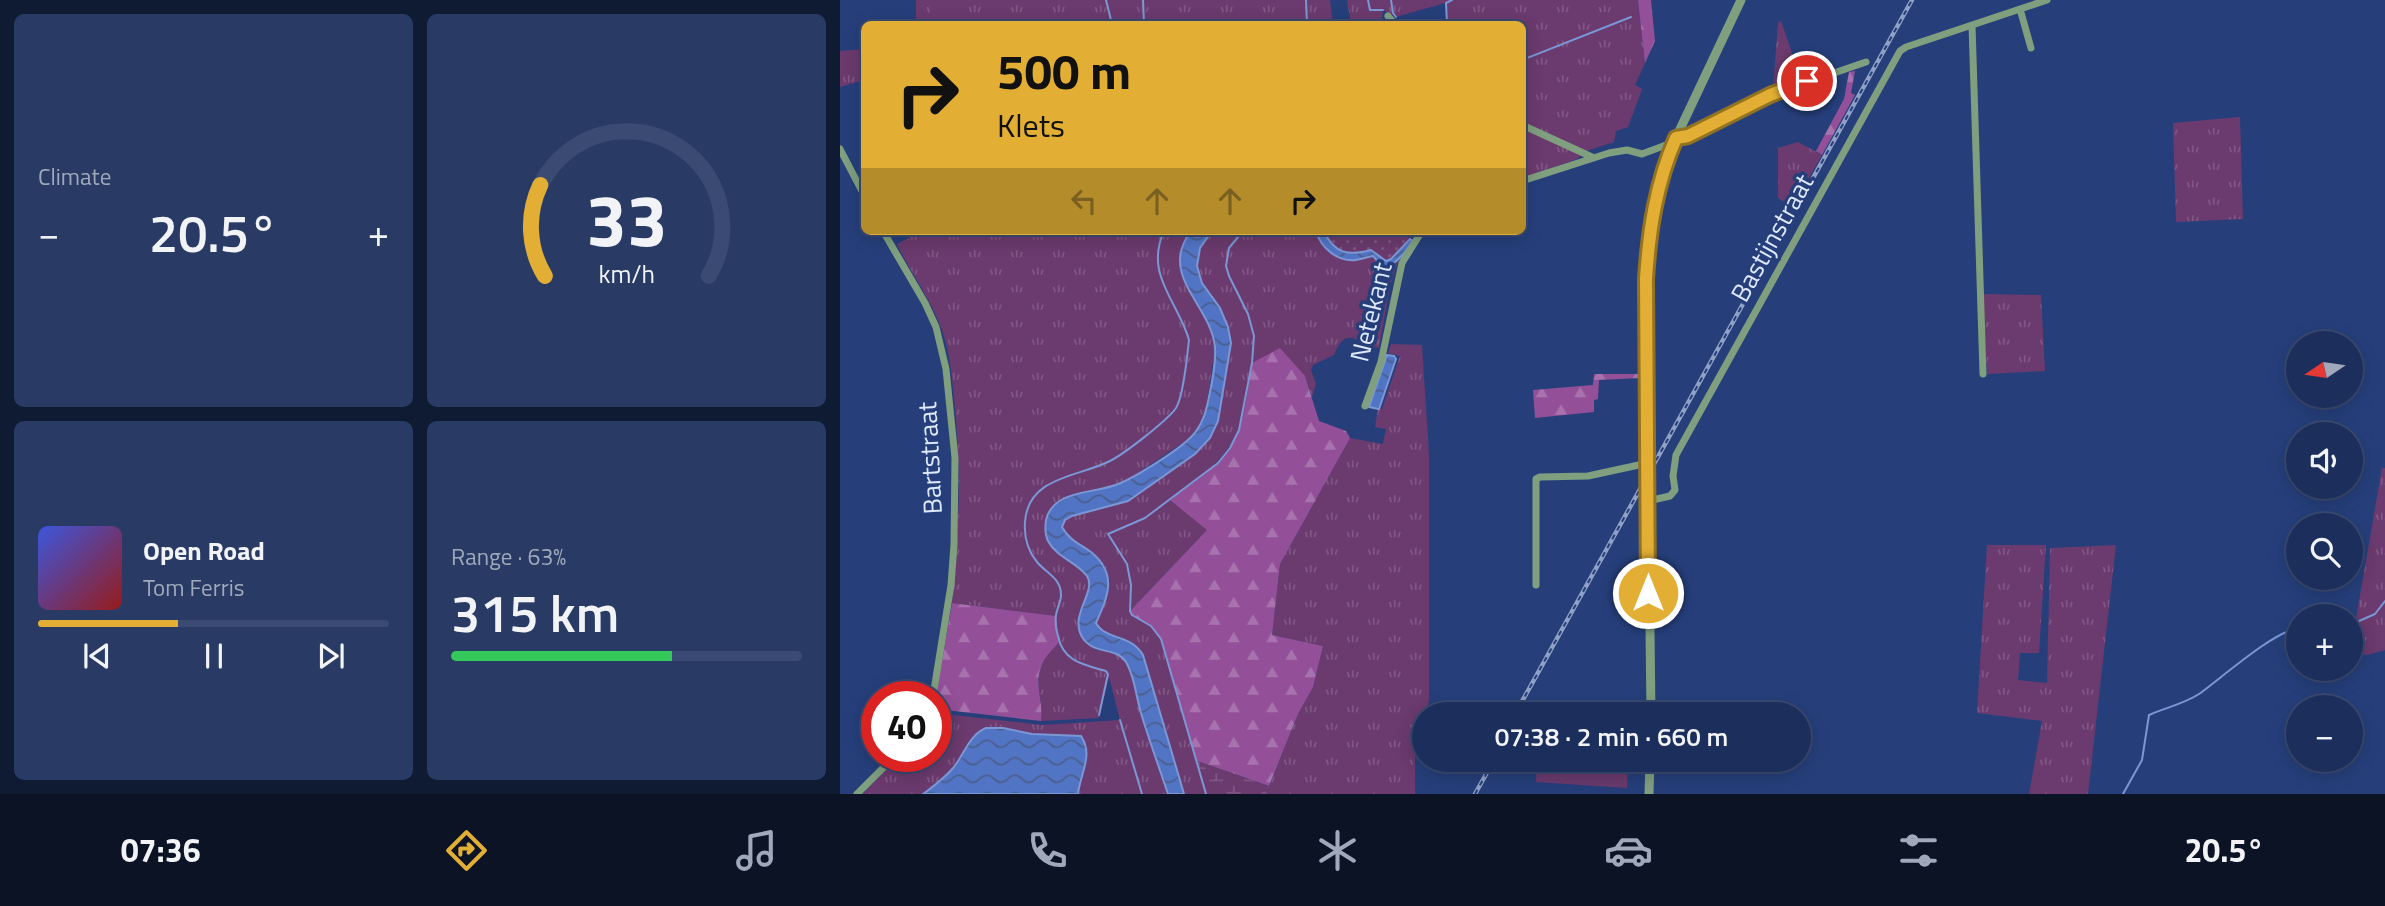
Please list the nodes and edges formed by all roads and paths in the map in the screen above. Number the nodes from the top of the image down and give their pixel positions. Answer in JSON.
{"nodes":[{"id":1,"x":1741,"y":0,"type":"edge"},
{"id":2,"x":2047,"y":0,"type":"edge"},
{"id":3,"x":2020,"y":9,"type":"junction"},
{"id":4,"x":1388,"y":16,"type":"dead end"},
{"id":5,"x":1392,"y":21,"type":"edge"},
{"id":6,"x":1972,"y":25,"type":"junction"},
{"id":7,"x":2031,"y":48,"type":"dead end"},
{"id":8,"x":1866,"y":62,"type":"dead end"},
{"id":9,"x":1526,"y":127,"type":"edge"},
{"id":10,"x":1675,"y":140,"type":"junction"},
{"id":11,"x":840,"y":149,"type":"edge"},
{"id":12,"x":1592,"y":157,"type":"junction"},
{"id":13,"x":1526,"y":180,"type":"edge"},
{"id":14,"x":861,"y":189,"type":"edge"},
{"id":15,"x":885,"y":235,"type":"edge"},
{"id":16,"x":1420,"y":235,"type":"edge"},
{"id":17,"x":1983,"y":374,"type":"dead end"},
{"id":18,"x":1365,"y":406,"type":"dead end"},
{"id":19,"x":1648,"y":463,"type":"junction"},
{"id":20,"x":1648,"y":501,"type":"junction"},
{"id":21,"x":1536,"y":584,"type":"dead end"},
{"id":22,"x":935,"y":681,"type":"edge"},
{"id":23,"x":1651,"y":702,"type":"edge"},
{"id":24,"x":879,"y":772,"type":"edge"},
{"id":25,"x":1650,"y":772,"type":"edge"},
{"id":26,"x":857,"y":794,"type":"edge"},
{"id":27,"x":1649,"y":794,"type":"edge"}],
"edges":[{"from":1,"to":10,"type":"street"},
{"from":2,"to":3,"type":"street","name":"Bastijnstraat"},
{"from":3,"to":6,"type":"street","name":"Bastijnstraat"},
{"from":3,"to":7,"type":"street"},
{"from":4,"to":5,"type":"street"},
{"from":6,"to":17,"type":"street"},
{"from":6,"to":20,"type":"street","name":"Bastijnstraat"},
{"from":8,"to":10,"type":"street"},
{"from":9,"to":12,"type":"street"},
{"from":10,"to":12,"type":"street"},
{"from":10,"to":19,"type":"street"},
{"from":11,"to":14,"type":"street"},
{"from":12,"to":13,"type":"street"},
{"from":15,"to":22,"type":"street","name":"Bartstraat"},
{"from":16,"to":18,"type":"street","name":"Netekant"},
{"from":19,"to":20,"type":"street"},
{"from":19,"to":21,"type":"street"},
{"from":20,"to":23,"type":"street"},
{"from":24,"to":26,"type":"street"},
{"from":25,"to":27,"type":"street"}]}
